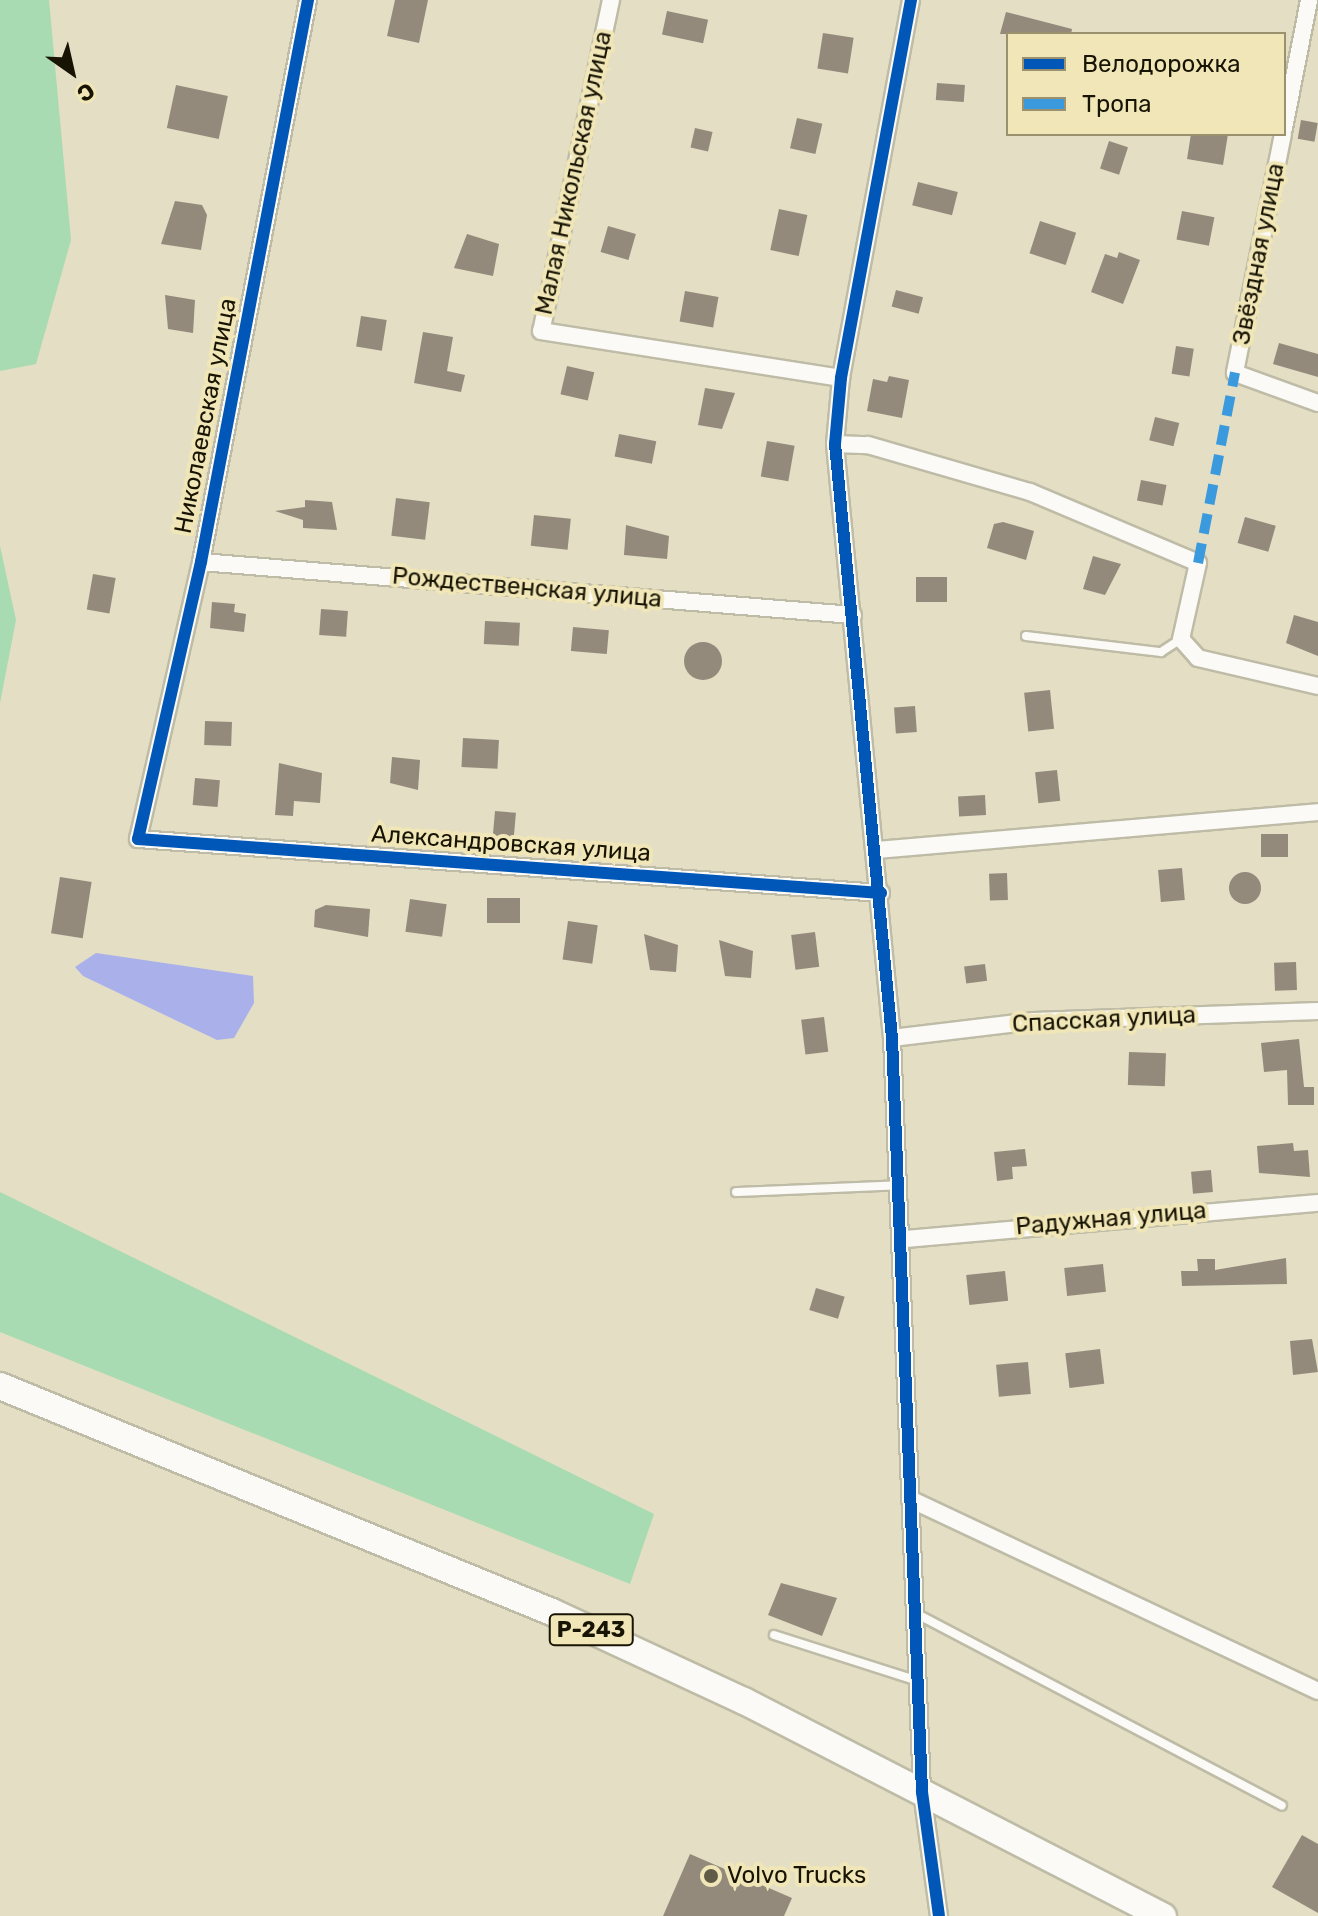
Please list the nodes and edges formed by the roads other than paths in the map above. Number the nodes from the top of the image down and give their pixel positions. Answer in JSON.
{"nodes":[{"id":1,"x":308,"y":0,"type":"edge"},
{"id":2,"x":611,"y":0,"type":"edge"},
{"id":3,"x":911,"y":0,"type":"edge"},
{"id":4,"x":1309,"y":0,"type":"edge"},
{"id":5,"x":1286,"y":121,"type":"edge"},
{"id":6,"x":1283,"y":136,"type":"edge"},
{"id":7,"x":841,"y":378,"type":"junction"},
{"id":8,"x":1318,"y":403,"type":"edge"},
{"id":9,"x":835,"y":444,"type":"junction"},
{"id":10,"x":201,"y":562,"type":"junction"},
{"id":11,"x":853,"y":615,"type":"junction"},
{"id":12,"x":1026,"y":636,"type":"dead end"},
{"id":13,"x":1181,"y":639,"type":"junction"},
{"id":14,"x":1318,"y":686,"type":"edge"},
{"id":15,"x":1318,"y":812,"type":"edge"},
{"id":16,"x":138,"y":839,"type":"joint"},
{"id":17,"x":876,"y":850,"type":"junction"},
{"id":18,"x":881,"y":893,"type":"junction"},
{"id":19,"x":1318,"y":1011,"type":"edge"},
{"id":20,"x":892,"y":1038,"type":"junction"},
{"id":21,"x":901,"y":1185,"type":"junction"},
{"id":22,"x":736,"y":1192,"type":"dead end"},
{"id":23,"x":1318,"y":1203,"type":"edge"},
{"id":24,"x":905,"y":1239,"type":"junction"},
{"id":25,"x":0,"y":1386,"type":"edge"},
{"id":26,"x":914,"y":1501,"type":"junction"},
{"id":27,"x":917,"y":1614,"type":"junction"},
{"id":28,"x":774,"y":1635,"type":"dead end"},
{"id":29,"x":919,"y":1682,"type":"junction"},
{"id":30,"x":1318,"y":1691,"type":"edge"},
{"id":31,"x":922,"y":1792,"type":"junction"},
{"id":32,"x":1282,"y":1806,"type":"dead end"},
{"id":33,"x":939,"y":1916,"type":"edge"},
{"id":34,"x":1163,"y":1916,"type":"edge"}],
"edges":[{"from":1,"to":10,"type":"street","name":"Николаевская улица"},
{"from":2,"to":7,"type":"street","name":"Малая Никольская улица"},
{"from":3,"to":7,"type":"street"},
{"from":4,"to":5,"type":"street","name":"Звёздная улица"},
{"from":6,"to":8,"type":"street","name":"Звёздная улица"},
{"from":7,"to":9,"type":"street"},
{"from":9,"to":11,"type":"street"},
{"from":9,"to":13,"type":"street"},
{"from":10,"to":11,"type":"street","name":"Рождественская улица"},
{"from":10,"to":16,"type":"street","name":"Николаевская улица"},
{"from":11,"to":17,"type":"street"},
{"from":12,"to":13,"type":"lane"},
{"from":13,"to":14,"type":"street"},
{"from":15,"to":17,"type":"street"},
{"from":16,"to":18,"type":"street","name":"Александровская улица"},
{"from":17,"to":18,"type":"street"},
{"from":18,"to":20,"type":"street"},
{"from":19,"to":20,"type":"street","name":"Спасская улица"},
{"from":20,"to":21,"type":"street"},
{"from":21,"to":22,"type":"lane"},
{"from":21,"to":24,"type":"street"},
{"from":23,"to":24,"type":"street","name":"Радужная улица"},
{"from":24,"to":26,"type":"street"},
{"from":25,"to":31,"type":"highway","number":"Р-243"},
{"from":26,"to":27,"type":"street"},
{"from":26,"to":30,"type":"street"},
{"from":27,"to":29,"type":"street"},
{"from":27,"to":32,"type":"lane"},
{"from":28,"to":29,"type":"lane"},
{"from":29,"to":31,"type":"street"},
{"from":31,"to":33,"type":"street"},
{"from":31,"to":34,"type":"highway","number":"Р-243"}]}
